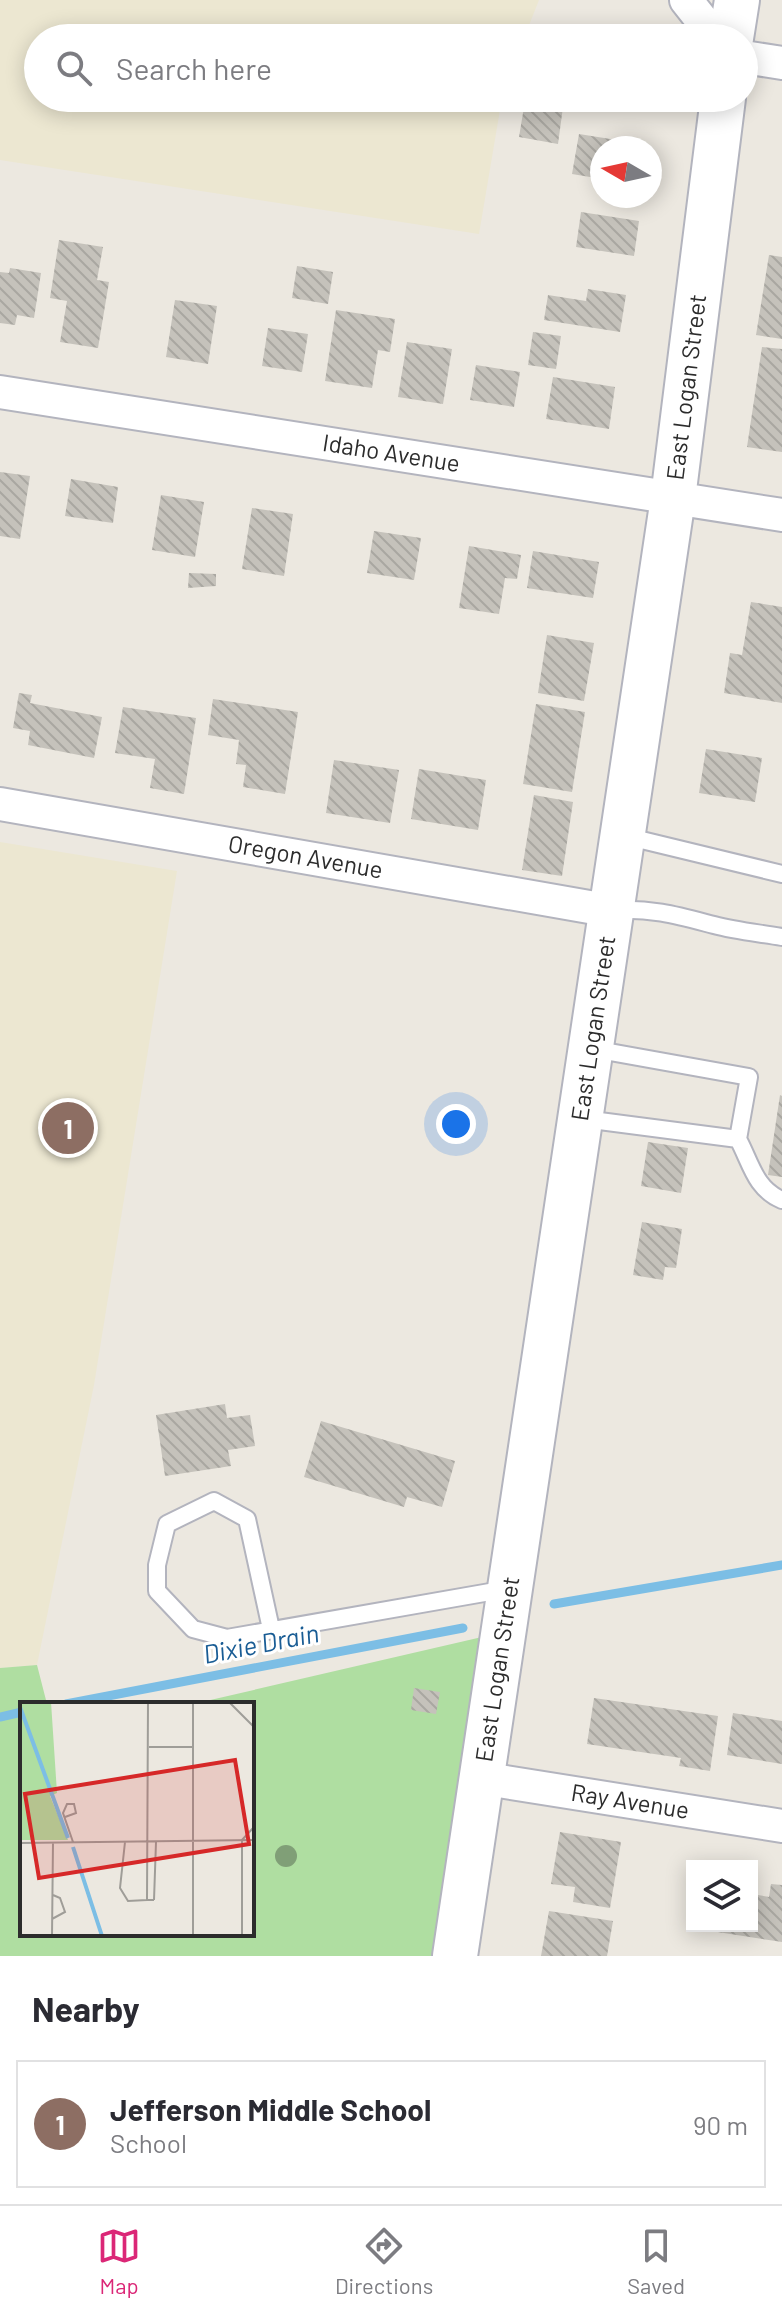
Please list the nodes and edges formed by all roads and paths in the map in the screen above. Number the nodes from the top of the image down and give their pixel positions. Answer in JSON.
{"nodes":[{"id":1,"x":686,"y":0,"type":"edge"},
{"id":2,"x":737,"y":0,"type":"edge"},
{"id":3,"x":705,"y":24,"type":"edge"},
{"id":4,"x":733,"y":24,"type":"edge"},
{"id":5,"x":758,"y":59,"type":"edge"},
{"id":6,"x":782,"y":63,"type":"edge"},
{"id":7,"x":721,"y":112,"type":"edge"},
{"id":8,"x":0,"y":392,"type":"edge"},
{"id":9,"x":673,"y":498,"type":"junction"},
{"id":10,"x":782,"y":515,"type":"edge"},
{"id":11,"x":0,"y":804,"type":"edge"},
{"id":12,"x":623,"y":835,"type":"junction"},
{"id":13,"x":782,"y":874,"type":"edge"},
{"id":14,"x":612,"y":911,"type":"junction"},
{"id":15,"x":782,"y":937,"type":"edge"},
{"id":16,"x":592,"y":1048,"type":"junction"},
{"id":17,"x":581,"y":1119,"type":"junction"},
{"id":18,"x":738,"y":1139,"type":"junction"},
{"id":19,"x":782,"y":1200,"type":"edge"},
{"id":20,"x":508,"y":1589,"type":"junction"},
{"id":21,"x":271,"y":1629,"type":"junction"},
{"id":22,"x":480,"y":1778,"type":"junction"},
{"id":23,"x":782,"y":1826,"type":"edge"},
{"id":24,"x":455,"y":1956,"type":"edge"}],
"edges":[{"from":1,"to":3,"type":"street"},
{"from":2,"to":4,"type":"street"},
{"from":5,"to":6,"type":"street"},
{"from":7,"to":9,"type":"street","name":"East Logan Street"},
{"from":8,"to":9,"type":"street","name":"Idaho Avenue"},
{"from":9,"to":10,"type":"street","name":"Idaho Avenue"},
{"from":9,"to":12,"type":"street","name":"East Logan Street"},
{"from":11,"to":14,"type":"street","name":"Oregon Avenue"},
{"from":12,"to":13,"type":"lane"},
{"from":12,"to":14,"type":"street","name":"East Logan Street"},
{"from":14,"to":15,"type":"lane"},
{"from":14,"to":16,"type":"street","name":"East Logan Street"},
{"from":16,"to":17,"type":"street","name":"East Logan Street"},
{"from":16,"to":18,"type":"lane"},
{"from":17,"to":18,"type":"lane"},
{"from":17,"to":20,"type":"street","name":"East Logan Street"},
{"from":18,"to":19,"type":"lane"},
{"from":20,"to":21,"type":"lane"},
{"from":20,"to":22,"type":"street","name":"East Logan Street"},
{"from":21,"to":21,"type":"lane"},
{"from":22,"to":23,"type":"street","name":"Ray Avenue"},
{"from":22,"to":24,"type":"street","name":"East Logan Street"}]}
